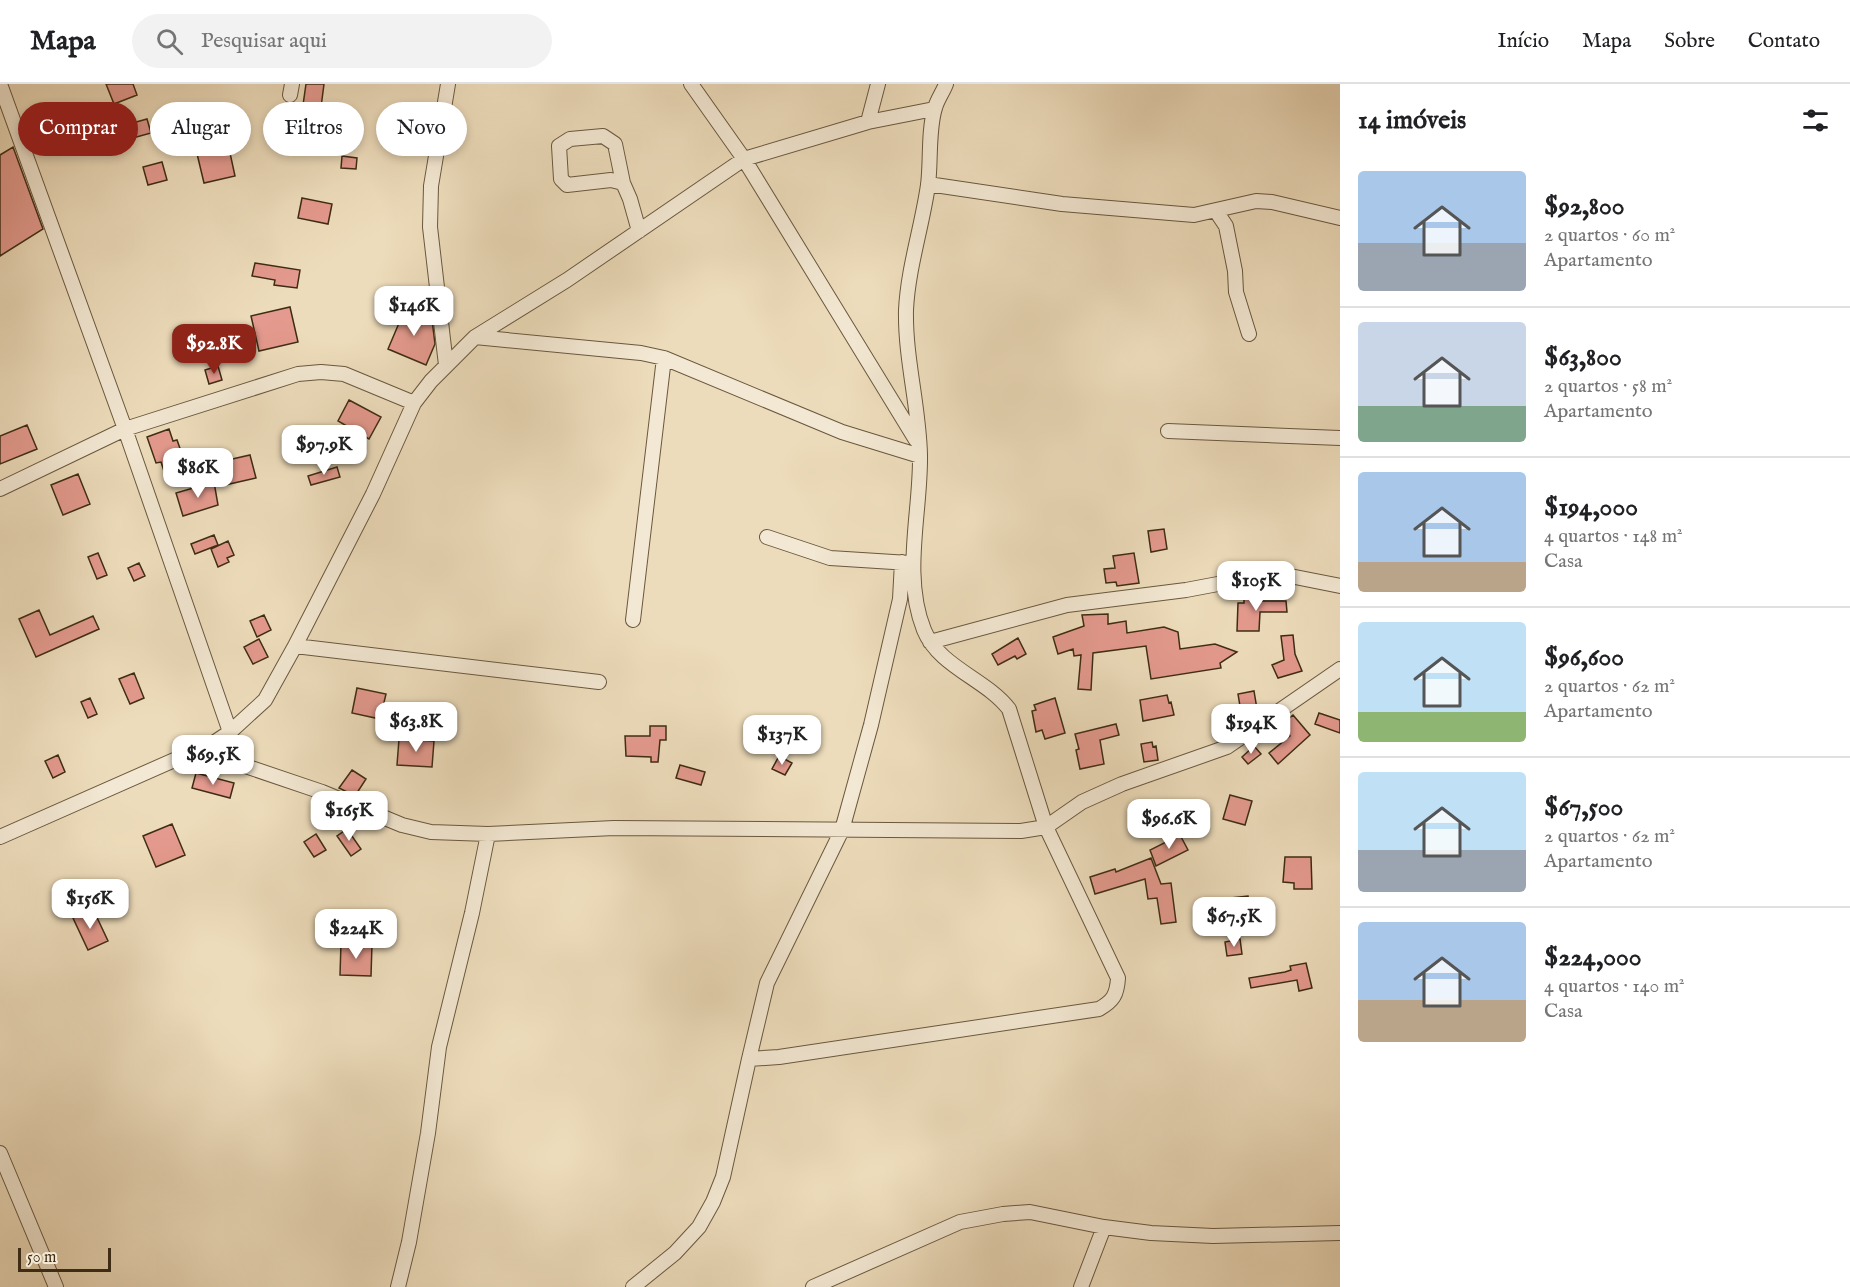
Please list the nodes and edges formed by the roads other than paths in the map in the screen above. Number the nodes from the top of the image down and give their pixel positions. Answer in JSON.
{"nodes":[{"id":1,"x":0,"y":84,"type":"edge"},
{"id":2,"x":448,"y":84,"type":"edge"},
{"id":3,"x":691,"y":84,"type":"edge"},
{"id":4,"x":878,"y":84,"type":"edge"},
{"id":5,"x":946,"y":84,"type":"edge"},
{"id":6,"x":934,"y":109,"type":"junction"},
{"id":7,"x":868,"y":122,"type":"junction"},
{"id":8,"x":744,"y":159,"type":"junction"},
{"id":9,"x":623,"y":183,"type":"junction"},
{"id":10,"x":928,"y":184,"type":"junction"},
{"id":11,"x":1216,"y":211,"type":"junction"},
{"id":12,"x":1340,"y":218,"type":"edge"},
{"id":13,"x":639,"y":231,"type":"junction"},
{"id":14,"x":1249,"y":334,"type":"dead end"},
{"id":15,"x":475,"y":337,"type":"junction"},
{"id":16,"x":664,"y":358,"type":"junction"},
{"id":17,"x":446,"y":365,"type":"junction"},
{"id":18,"x":414,"y":404,"type":"junction"},
{"id":19,"x":125,"y":429,"type":"junction"},
{"id":20,"x":1168,"y":431,"type":"dead end"},
{"id":21,"x":1340,"y":438,"type":"edge"},
{"id":22,"x":919,"y":450,"type":"junction"},
{"id":23,"x":0,"y":489,"type":"edge"},
{"id":24,"x":767,"y":537,"type":"dead end"},
{"id":25,"x":908,"y":563,"type":"junction"},
{"id":26,"x":1340,"y":586,"type":"edge"},
{"id":27,"x":633,"y":620,"type":"dead end"},
{"id":28,"x":930,"y":642,"type":"junction"},
{"id":29,"x":295,"y":646,"type":"junction"},
{"id":30,"x":1340,"y":669,"type":"edge"},
{"id":31,"x":599,"y":682,"type":"dead end"},
{"id":32,"x":230,"y":732,"type":"junction"},
{"id":33,"x":198,"y":750,"type":"junction"},
{"id":34,"x":1046,"y":827,"type":"junction"},
{"id":35,"x":842,"y":830,"type":"junction"},
{"id":36,"x":488,"y":834,"type":"junction"},
{"id":37,"x":0,"y":837,"type":"edge"},
{"id":38,"x":749,"y":1059,"type":"junction"},
{"id":39,"x":0,"y":1153,"type":"edge"},
{"id":40,"x":1104,"y":1227,"type":"junction"},
{"id":41,"x":1340,"y":1233,"type":"edge"},
{"id":42,"x":56,"y":1287,"type":"edge"},
{"id":43,"x":398,"y":1287,"type":"edge"},
{"id":44,"x":633,"y":1287,"type":"edge"},
{"id":45,"x":813,"y":1287,"type":"edge"},
{"id":46,"x":1081,"y":1287,"type":"edge"}],
"edges":[{"from":1,"to":19,"type":"street"},
{"from":2,"to":17,"type":"street"},
{"from":3,"to":8,"type":"street"},
{"from":4,"to":7,"type":"street"},
{"from":5,"to":6,"type":"street"},
{"from":6,"to":7,"type":"street"},
{"from":6,"to":10,"type":"street"},
{"from":7,"to":8,"type":"street"},
{"from":8,"to":13,"type":"street"},
{"from":8,"to":22,"type":"street"},
{"from":9,"to":9,"type":"street"},
{"from":9,"to":13,"type":"street"},
{"from":10,"to":11,"type":"street"},
{"from":10,"to":22,"type":"street"},
{"from":11,"to":12,"type":"street"},
{"from":11,"to":14,"type":"street"},
{"from":13,"to":15,"type":"street"},
{"from":15,"to":16,"type":"street"},
{"from":15,"to":17,"type":"street"},
{"from":16,"to":22,"type":"street"},
{"from":16,"to":27,"type":"street"},
{"from":17,"to":18,"type":"street"},
{"from":18,"to":19,"type":"street"},
{"from":18,"to":29,"type":"street"},
{"from":19,"to":23,"type":"street"},
{"from":19,"to":32,"type":"street"},
{"from":20,"to":21,"type":"street"},
{"from":22,"to":25,"type":"street"},
{"from":24,"to":25,"type":"street"},
{"from":25,"to":28,"type":"street"},
{"from":25,"to":35,"type":"street"},
{"from":26,"to":28,"type":"street"},
{"from":28,"to":34,"type":"street"},
{"from":29,"to":31,"type":"street"},
{"from":29,"to":32,"type":"street"},
{"from":30,"to":34,"type":"street"},
{"from":32,"to":33,"type":"street"},
{"from":33,"to":36,"type":"street"},
{"from":33,"to":37,"type":"street"},
{"from":34,"to":35,"type":"street"},
{"from":34,"to":38,"type":"street"},
{"from":35,"to":36,"type":"street"},
{"from":35,"to":38,"type":"street"},
{"from":36,"to":43,"type":"street"},
{"from":38,"to":44,"type":"street"},
{"from":39,"to":42,"type":"street"},
{"from":40,"to":41,"type":"street"},
{"from":40,"to":45,"type":"street"},
{"from":40,"to":46,"type":"street"}]}
